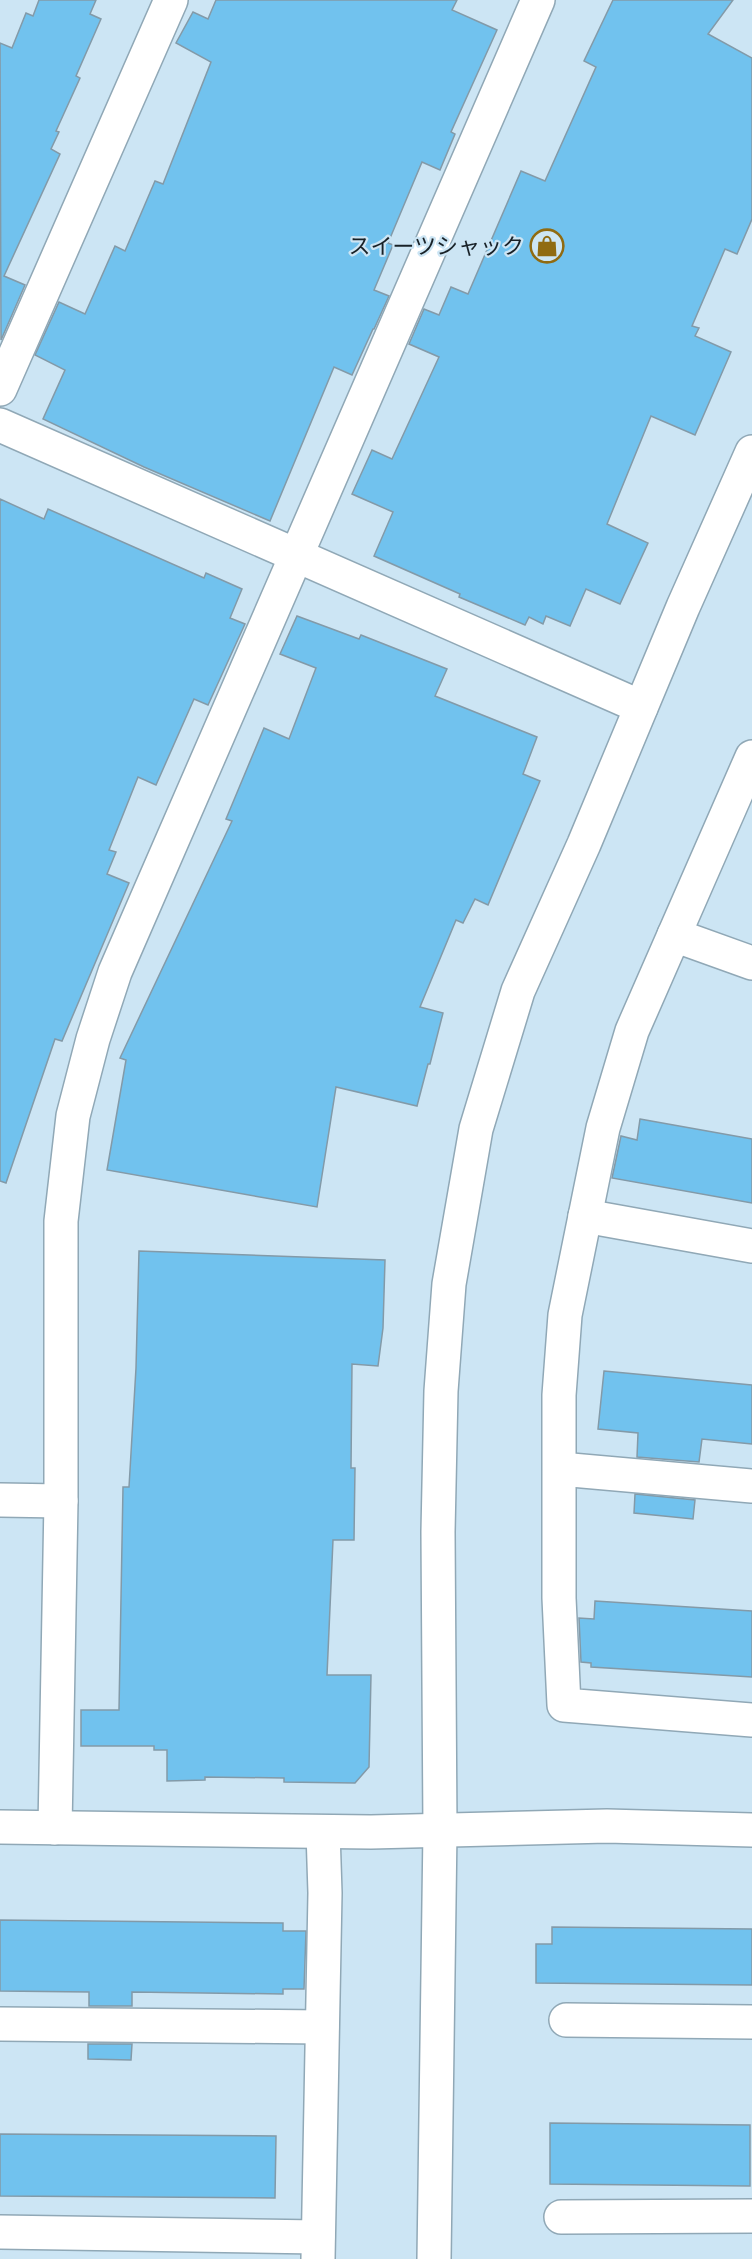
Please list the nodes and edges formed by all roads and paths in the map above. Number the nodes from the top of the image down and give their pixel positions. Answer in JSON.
{"nodes":[{"id":1,"x":171,"y":0,"type":"edge"},
{"id":2,"x":538,"y":0,"type":"edge"},
{"id":3,"x":0,"y":389,"type":"edge"},
{"id":4,"x":0,"y":425,"type":"edge"},
{"id":5,"x":752,"y":452,"type":"edge"},
{"id":6,"x":296,"y":556,"type":"junction"},
{"id":7,"x":641,"y":707,"type":"junction"},
{"id":8,"x":752,"y":757,"type":"edge"},
{"id":9,"x":674,"y":935,"type":"junction"},
{"id":10,"x":752,"y":963,"type":"edge"},
{"id":11,"x":585,"y":1216,"type":"junction"},
{"id":12,"x":752,"y":1246,"type":"edge"},
{"id":13,"x":560,"y":1469,"type":"junction"},
{"id":14,"x":752,"y":1486,"type":"edge"},
{"id":15,"x":0,"y":1500,"type":"edge"},
{"id":16,"x":61,"y":1501,"type":"junction"},
{"id":17,"x":752,"y":1720,"type":"edge"},
{"id":18,"x":0,"y":1827,"type":"edge"},
{"id":19,"x":55,"y":1828,"type":"junction"},
{"id":20,"x":440,"y":1830,"type":"junction"},
{"id":21,"x":752,"y":1830,"type":"edge"},
{"id":22,"x":323,"y":1832,"type":"junction"},
{"id":23,"x":566,"y":2020,"type":"dead end"},
{"id":24,"x":752,"y":2022,"type":"edge"},
{"id":25,"x":0,"y":2024,"type":"edge"},
{"id":26,"x":322,"y":2027,"type":"junction"},
{"id":27,"x":752,"y":2216,"type":"edge"},
{"id":28,"x":561,"y":2217,"type":"dead end"},
{"id":29,"x":0,"y":2232,"type":"edge"},
{"id":30,"x":318,"y":2248,"type":"edge"},
{"id":31,"x":434,"y":2259,"type":"edge"}],
"edges":[{"from":1,"to":3,"type":"street"},
{"from":2,"to":6,"type":"street"},
{"from":4,"to":6,"type":"street"},
{"from":5,"to":7,"type":"street"},
{"from":6,"to":7,"type":"street"},
{"from":6,"to":16,"type":"street"},
{"from":7,"to":20,"type":"street"},
{"from":8,"to":9,"type":"street"},
{"from":9,"to":10,"type":"street"},
{"from":9,"to":11,"type":"street"},
{"from":11,"to":12,"type":"street"},
{"from":11,"to":13,"type":"street"},
{"from":13,"to":14,"type":"street"},
{"from":13,"to":17,"type":"street"},
{"from":15,"to":16,"type":"street"},
{"from":16,"to":19,"type":"street"},
{"from":18,"to":19,"type":"street"},
{"from":19,"to":22,"type":"street"},
{"from":20,"to":21,"type":"street"},
{"from":20,"to":22,"type":"street"},
{"from":20,"to":31,"type":"street"},
{"from":22,"to":26,"type":"street"},
{"from":23,"to":24,"type":"street"},
{"from":25,"to":26,"type":"street"},
{"from":26,"to":30,"type":"street"},
{"from":27,"to":28,"type":"street"},
{"from":29,"to":30,"type":"street"}]}
